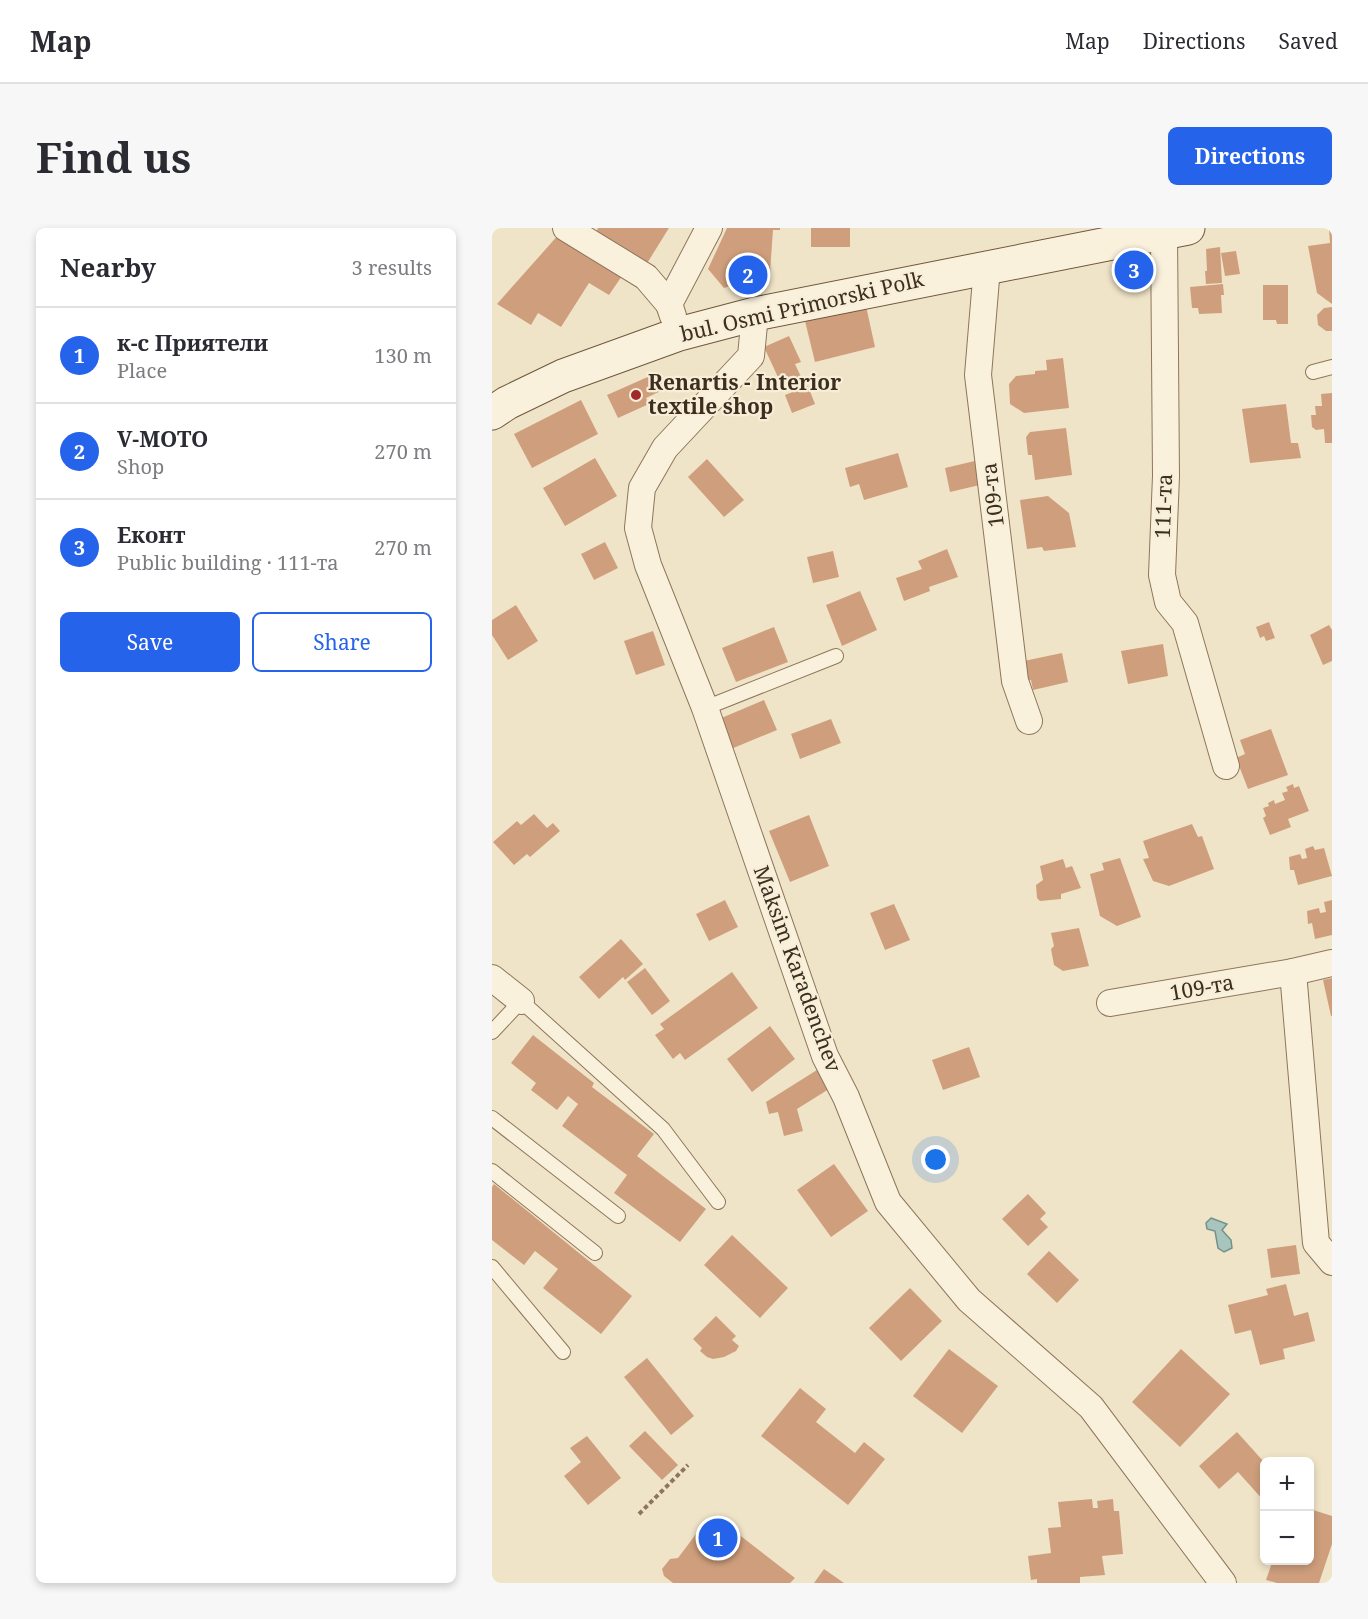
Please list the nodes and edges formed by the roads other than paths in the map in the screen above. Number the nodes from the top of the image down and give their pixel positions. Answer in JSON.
{"nodes":[{"id":1,"x":566,"y":228,"type":"edge"},
{"id":2,"x":709,"y":228,"type":"edge"},
{"id":3,"x":1176,"y":230,"type":"edge"},
{"id":4,"x":987,"y":267,"type":"junction"},
{"id":5,"x":755,"y":314,"type":"junction"},
{"id":6,"x":674,"y":319,"type":"junction"},
{"id":7,"x":1332,"y":367,"type":"edge"},
{"id":8,"x":1313,"y":372,"type":"dead end"},
{"id":9,"x":492,"y":413,"type":"edge"},
{"id":10,"x":836,"y":656,"type":"dead end"},
{"id":11,"x":705,"y":708,"type":"junction"},
{"id":12,"x":1029,"y":720,"type":"dead end"},
{"id":13,"x":1226,"y":766,"type":"dead end"},
{"id":14,"x":1332,"y":963,"type":"edge"},
{"id":15,"x":1293,"y":972,"type":"junction"},
{"id":16,"x":492,"y":978,"type":"edge"},
{"id":17,"x":521,"y":1001,"type":"junction"},
{"id":18,"x":1110,"y":1003,"type":"dead end"},
{"id":19,"x":492,"y":1032,"type":"edge"},
{"id":20,"x":492,"y":1118,"type":"edge"},
{"id":21,"x":492,"y":1171,"type":"edge"},
{"id":22,"x":718,"y":1202,"type":"dead end"},
{"id":23,"x":618,"y":1216,"type":"dead end"},
{"id":24,"x":595,"y":1253,"type":"dead end"},
{"id":25,"x":1332,"y":1262,"type":"edge"},
{"id":26,"x":492,"y":1267,"type":"edge"},
{"id":27,"x":563,"y":1352,"type":"dead end"},
{"id":28,"x":1223,"y":1583,"type":"edge"}],
"edges":[{"from":1,"to":6,"type":"street"},
{"from":2,"to":6,"type":"street"},
{"from":3,"to":4,"type":"main road","name":"bul. Osmi Primorski Polk"},
{"from":3,"to":13,"type":"street","name":"111-та"},
{"from":4,"to":5,"type":"main road","name":"bul. Osmi Primorski Polk"},
{"from":4,"to":12,"type":"street","name":"109-та"},
{"from":5,"to":6,"type":"main road","name":"bul. Osmi Primorski Polk"},
{"from":5,"to":11,"type":"street","name":"Maksim Karadenchev"},
{"from":6,"to":9,"type":"main road","name":"bul. Osmi Primorski Polk"},
{"from":7,"to":8,"type":"lane"},
{"from":10,"to":11,"type":"lane"},
{"from":11,"to":28,"type":"street","name":"Maksim Karadenchev"},
{"from":14,"to":15,"type":"street","name":"109-та"},
{"from":15,"to":18,"type":"street","name":"109-та"},
{"from":15,"to":25,"type":"street"},
{"from":16,"to":17,"type":"street"},
{"from":17,"to":19,"type":"lane"},
{"from":17,"to":22,"type":"lane"},
{"from":20,"to":23,"type":"lane"},
{"from":21,"to":24,"type":"lane"},
{"from":26,"to":27,"type":"lane"}]}
